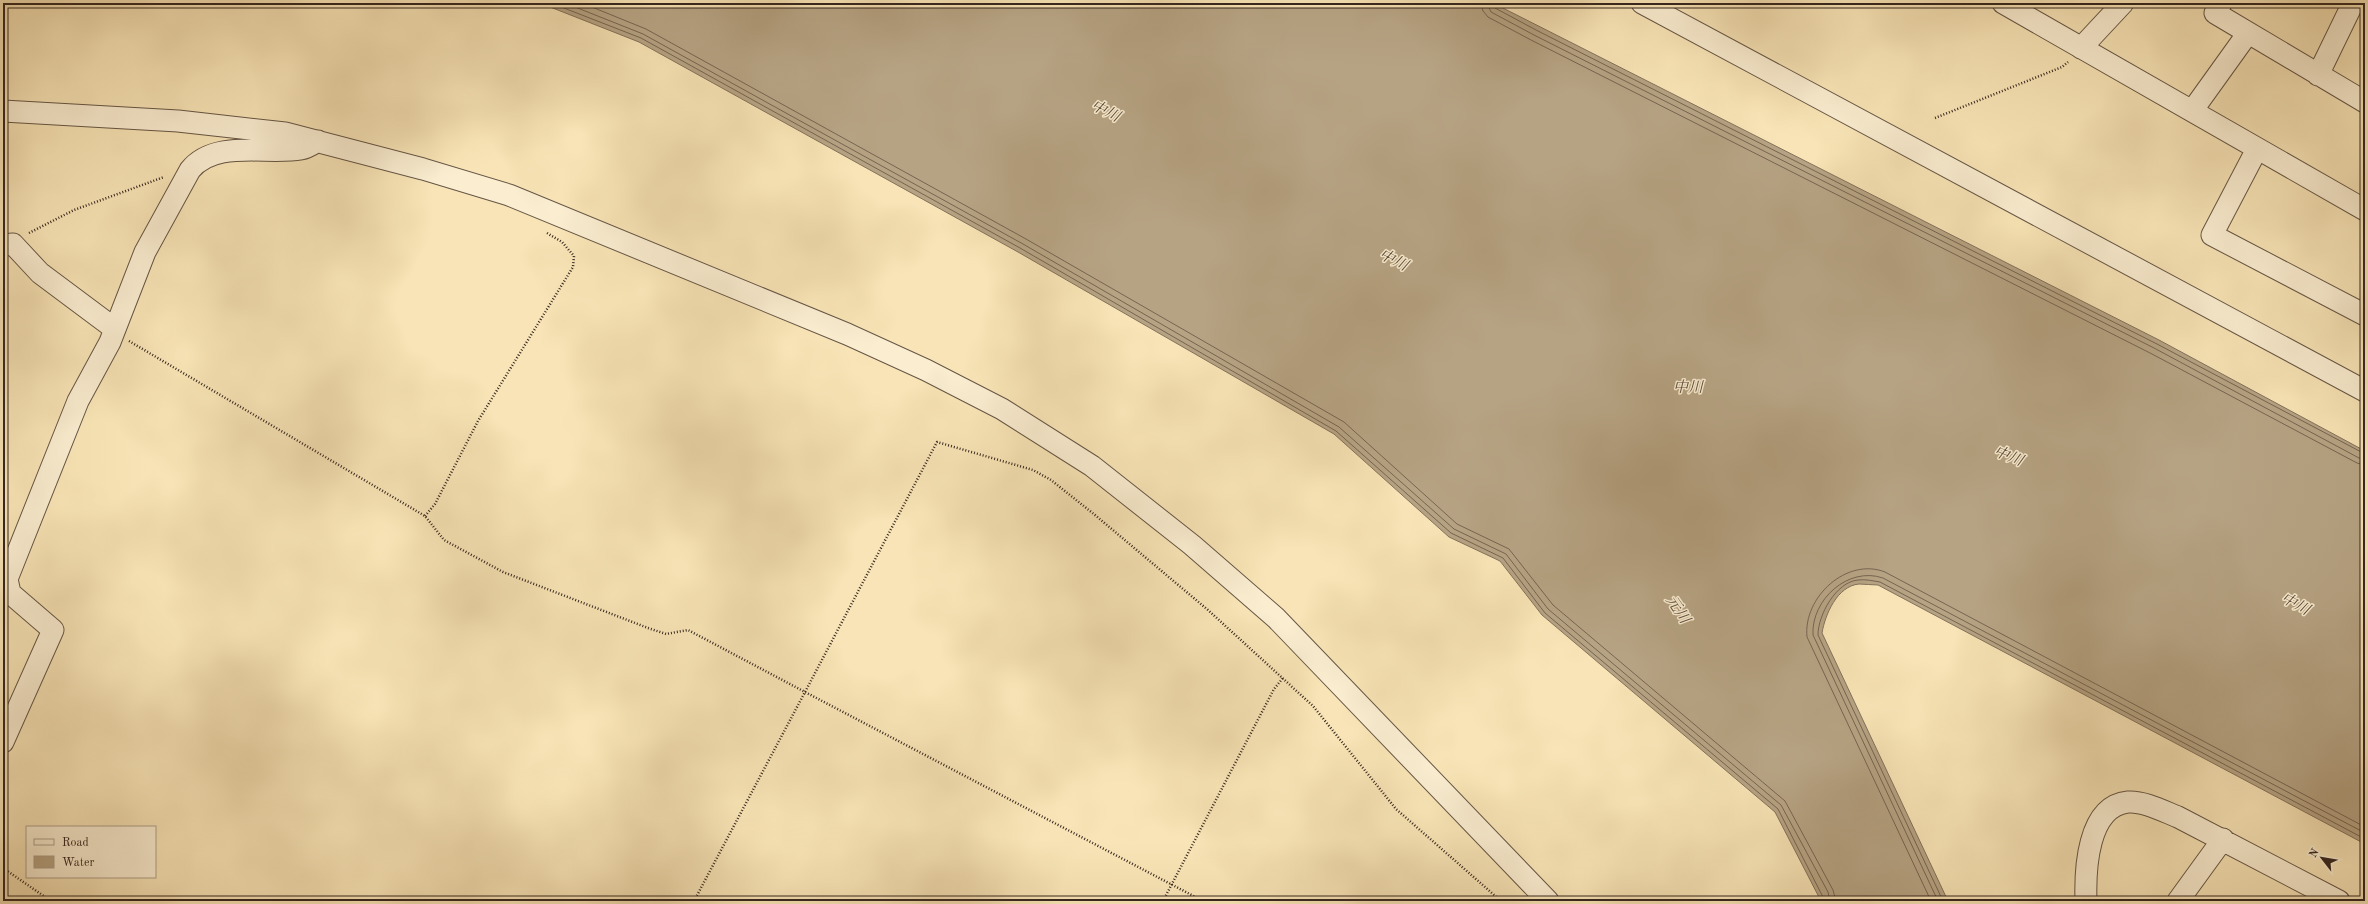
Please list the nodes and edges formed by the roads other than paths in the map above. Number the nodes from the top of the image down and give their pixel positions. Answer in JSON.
{"nodes":[{"id":1,"x":1642,"y":3,"type":"edge"},
{"id":2,"x":2003,"y":3,"type":"edge"},
{"id":3,"x":2123,"y":3,"type":"edge"},
{"id":4,"x":2221,"y":3,"type":"edge"},
{"id":5,"x":2352,"y":3,"type":"edge"},
{"id":6,"x":2248,"y":33,"type":"junction"},
{"id":7,"x":2081,"y":48,"type":"junction"},
{"id":8,"x":2318,"y":74,"type":"junction"},
{"id":9,"x":2365,"y":102,"type":"edge"},
{"id":10,"x":3,"y":111,"type":"edge"},
{"id":11,"x":2192,"y":111,"type":"junction"},
{"id":12,"x":319,"y":141,"type":"junction"},
{"id":13,"x":2257,"y":149,"type":"junction"},
{"id":14,"x":2365,"y":210,"type":"edge"},
{"id":15,"x":8,"y":245,"type":"edge"},
{"id":16,"x":2365,"y":315,"type":"edge"},
{"id":17,"x":115,"y":329,"type":"junction"},
{"id":18,"x":2365,"y":391,"type":"edge"},
{"id":19,"x":3,"y":742,"type":"edge"},
{"id":20,"x":2223,"y":839,"type":"junction"},
{"id":21,"x":2306,"y":893,"type":"edge"},
{"id":22,"x":1548,"y":901,"type":"edge"},
{"id":23,"x":2086,"y":901,"type":"edge"},
{"id":24,"x":2178,"y":901,"type":"edge"},
{"id":25,"x":2339,"y":901,"type":"edge"}],
"edges":[{"from":1,"to":18,"type":"street"},
{"from":2,"to":7,"type":"street"},
{"from":3,"to":7,"type":"street"},
{"from":4,"to":6,"type":"street"},
{"from":5,"to":8,"type":"street"},
{"from":6,"to":8,"type":"street"},
{"from":6,"to":11,"type":"street"},
{"from":7,"to":11,"type":"street"},
{"from":8,"to":9,"type":"street"},
{"from":10,"to":12,"type":"street"},
{"from":11,"to":13,"type":"street"},
{"from":12,"to":17,"type":"street"},
{"from":12,"to":22,"type":"street"},
{"from":13,"to":14,"type":"street"},
{"from":13,"to":16,"type":"street"},
{"from":15,"to":17,"type":"street"},
{"from":17,"to":19,"type":"street"},
{"from":20,"to":21,"type":"street"},
{"from":20,"to":23,"type":"street"},
{"from":20,"to":24,"type":"street"},
{"from":21,"to":25,"type":"street"}]}
